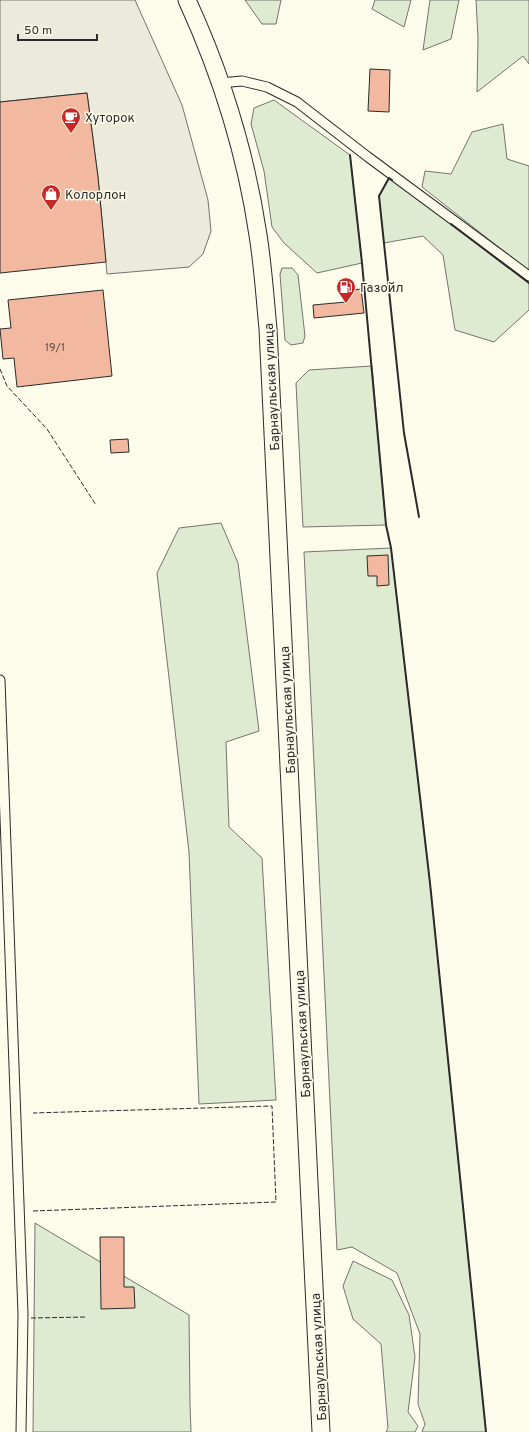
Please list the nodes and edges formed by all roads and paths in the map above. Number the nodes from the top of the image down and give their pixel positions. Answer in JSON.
{"nodes":[{"id":1,"x":186,"y":0,"type":"edge"},
{"id":2,"x":220,"y":83,"type":"junction"},
{"id":3,"x":529,"y":276,"type":"edge"},
{"id":4,"x":0,"y":680,"type":"edge"},
{"id":5,"x":21,"y":1432,"type":"edge"},
{"id":6,"x":321,"y":1432,"type":"edge"}],
"edges":[{"from":1,"to":2,"type":"highway","name":"Барнаульская улица"},
{"from":2,"to":3,"type":"street"},
{"from":2,"to":6,"type":"highway","name":"Барнаульская улица"},
{"from":4,"to":5,"type":"street"}]}
